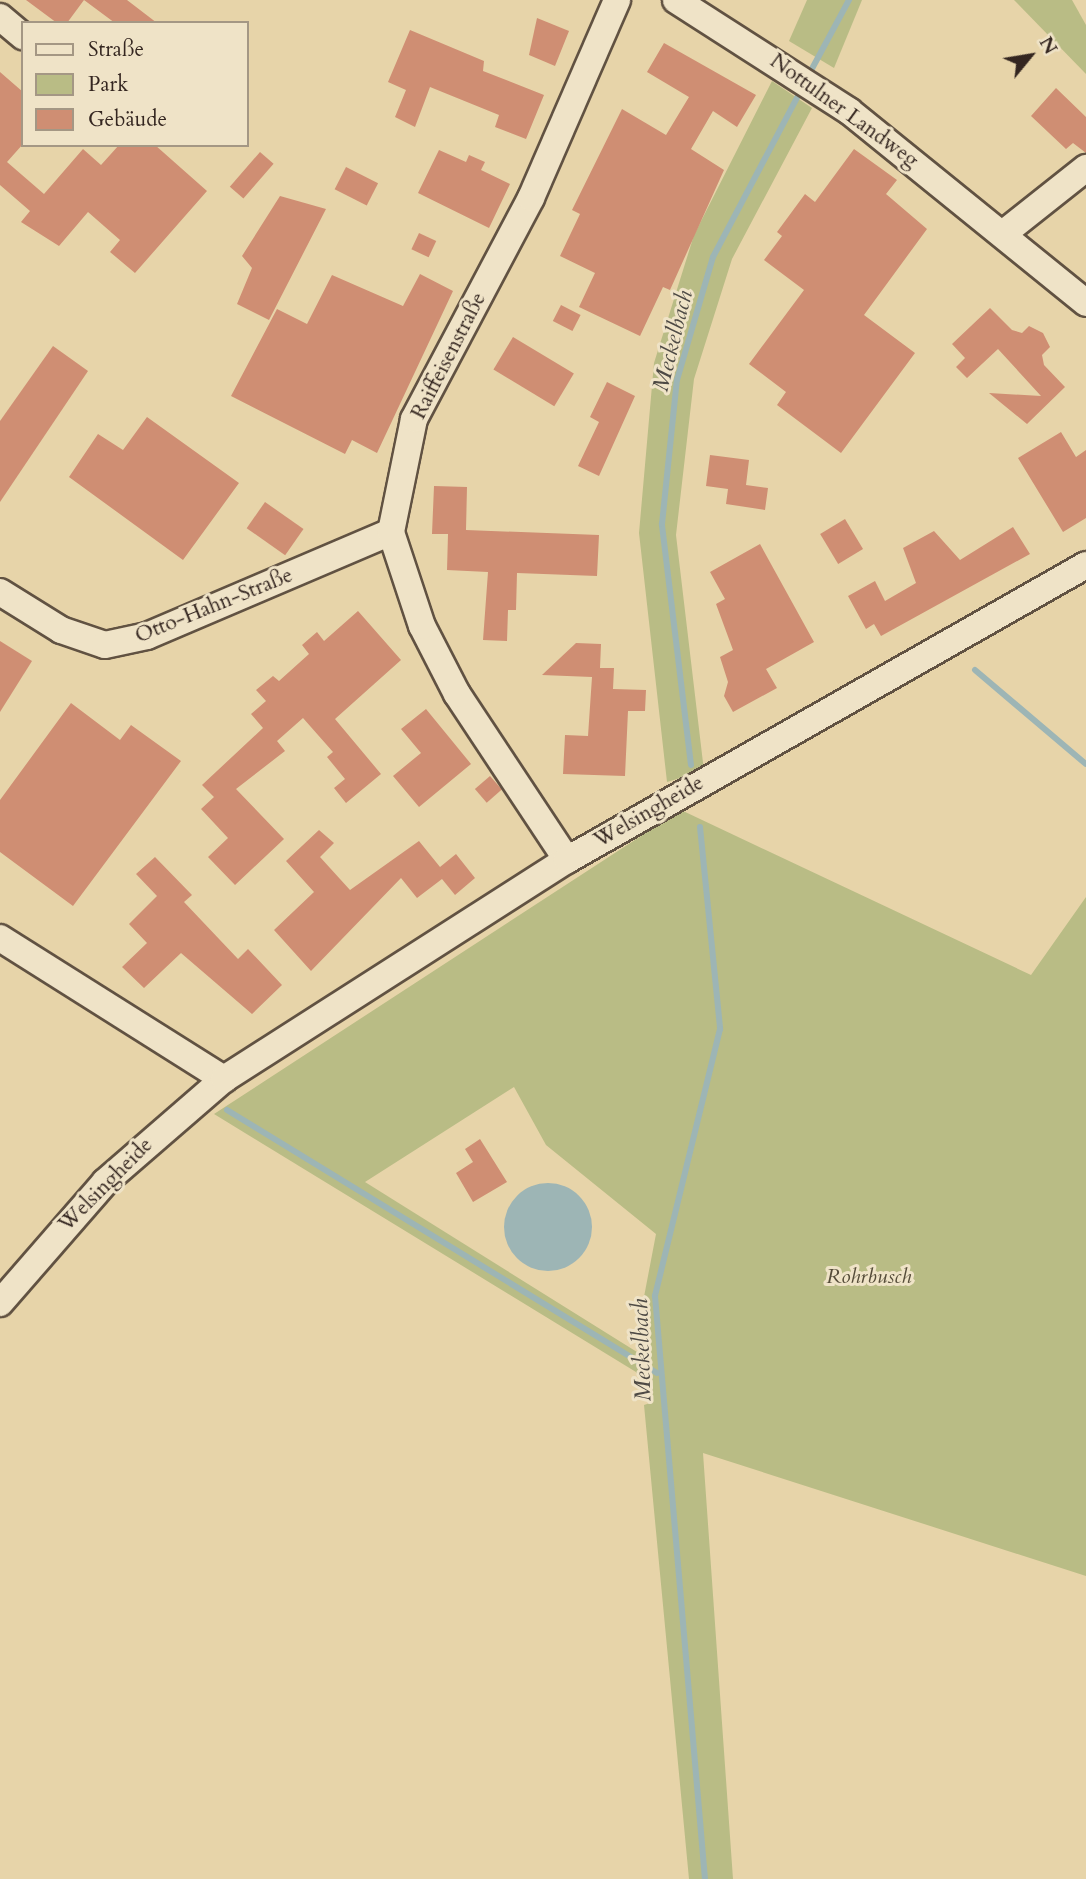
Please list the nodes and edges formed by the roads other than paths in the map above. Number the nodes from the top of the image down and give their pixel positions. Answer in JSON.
{"nodes":[{"id":1,"x":617,"y":0,"type":"edge"},
{"id":2,"x":676,"y":0,"type":"edge"},
{"id":3,"x":0,"y":17,"type":"edge"},
{"id":4,"x":21,"y":34,"type":"edge"},
{"id":5,"x":1086,"y":168,"type":"edge"},
{"id":6,"x":1004,"y":233,"type":"junction"},
{"id":7,"x":1086,"y":303,"type":"edge"},
{"id":8,"x":391,"y":532,"type":"junction"},
{"id":9,"x":1086,"y":565,"type":"edge"},
{"id":10,"x":0,"y":592,"type":"edge"},
{"id":11,"x":567,"y":860,"type":"junction"},
{"id":12,"x":0,"y":938,"type":"edge"},
{"id":13,"x":224,"y":1079,"type":"junction"},
{"id":14,"x":0,"y":1303,"type":"edge"}],
"edges":[{"from":1,"to":8,"type":"street","name":"Raiffeisenstraße"},
{"from":2,"to":6,"type":"street","name":"Nottulner Landweg"},
{"from":3,"to":4,"type":"street"},
{"from":5,"to":6,"type":"street"},
{"from":6,"to":7,"type":"street","name":"Nottulner Landweg"},
{"from":8,"to":10,"type":"street","name":"Otto-Hahn-Straße"},
{"from":8,"to":11,"type":"street","name":"Raiffeisenstraße"},
{"from":9,"to":11,"type":"street","name":"Welsingheide"},
{"from":11,"to":13,"type":"street","name":"Welsingheide"},
{"from":12,"to":13,"type":"street"},
{"from":13,"to":14,"type":"street","name":"Welsingheide"}]}
